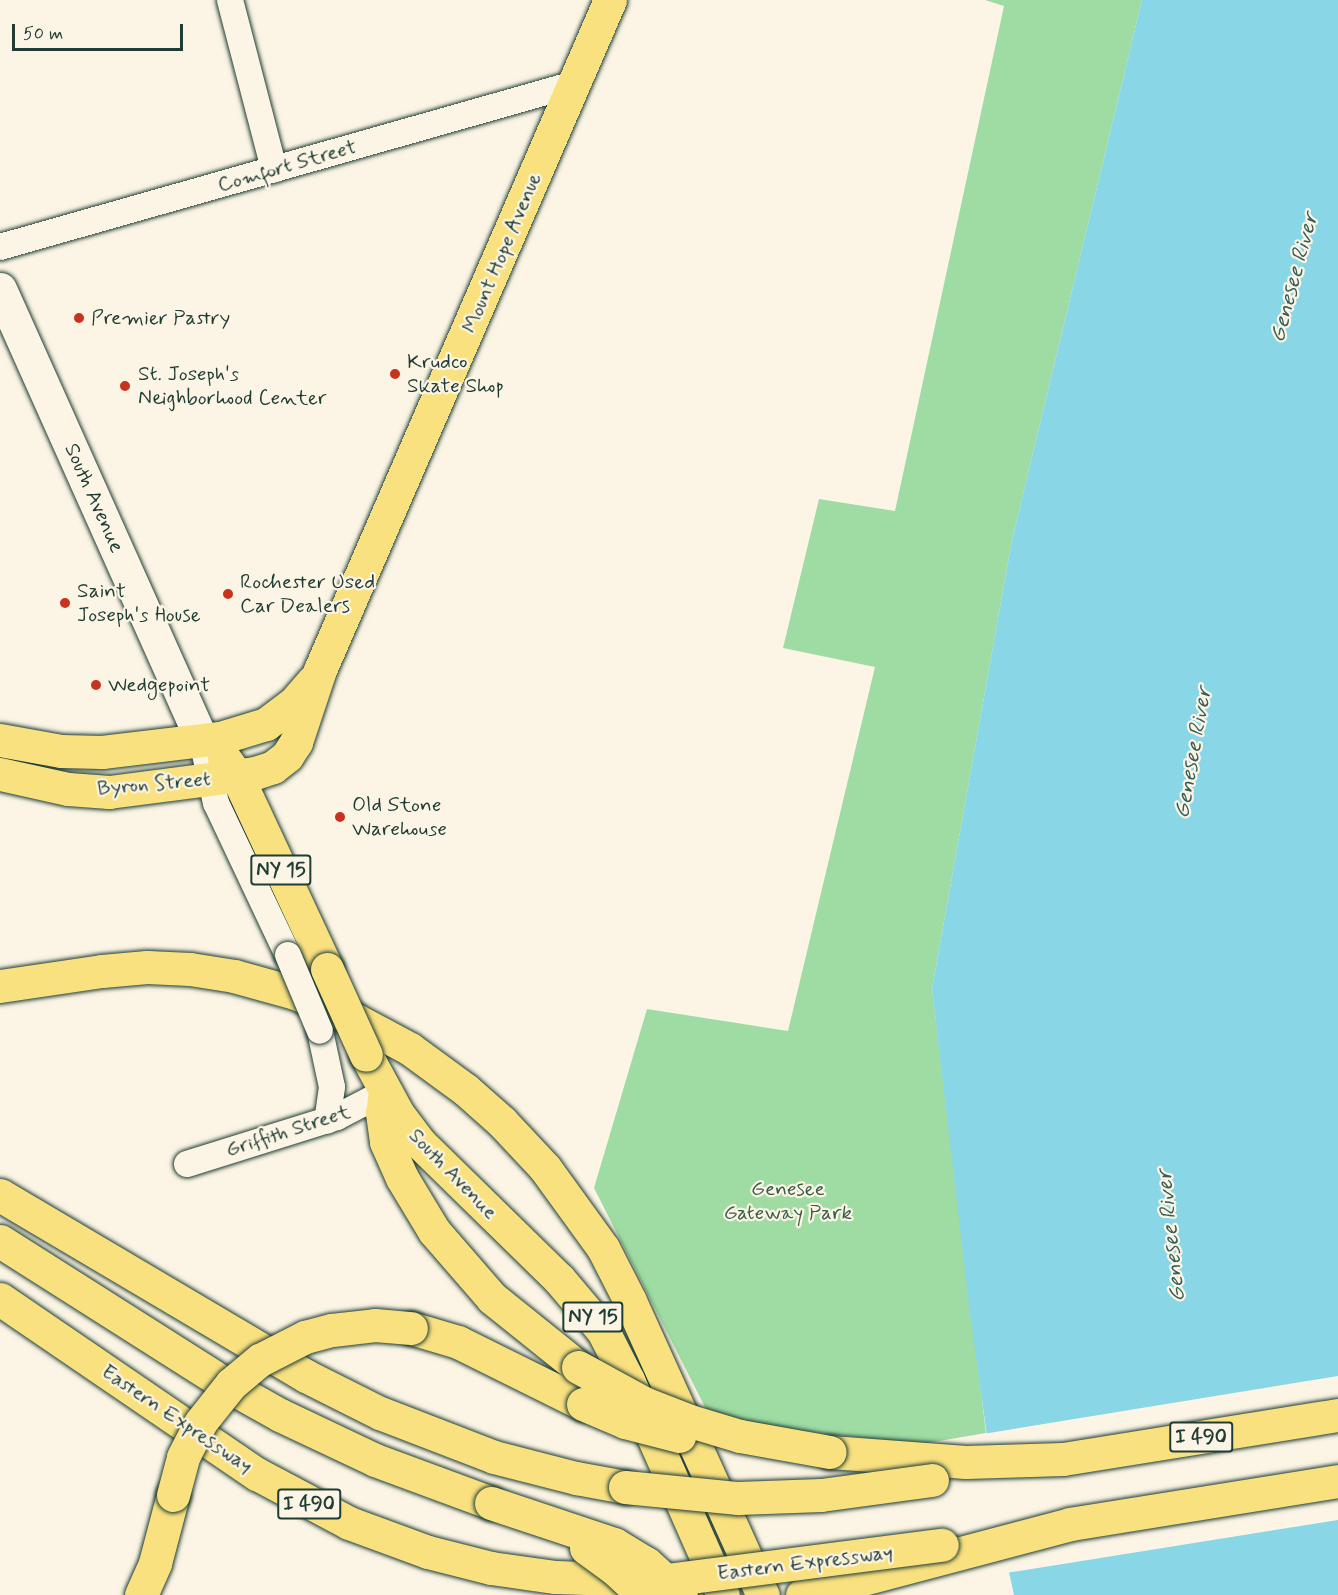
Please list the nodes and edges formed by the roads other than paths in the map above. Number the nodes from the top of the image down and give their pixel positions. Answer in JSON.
{"nodes":[{"id":1,"x":230,"y":0,"type":"edge"},
{"id":2,"x":610,"y":0,"type":"edge"},
{"id":3,"x":574,"y":84,"type":"junction"},
{"id":4,"x":274,"y":170,"type":"junction"},
{"id":5,"x":0,"y":247,"type":"edge"},
{"id":6,"x":0,"y":289,"type":"edge"},
{"id":7,"x":321,"y":670,"type":"junction"},
{"id":8,"x":0,"y":740,"type":"edge"},
{"id":9,"x":202,"y":741,"type":"junction"},
{"id":10,"x":0,"y":774,"type":"edge"},
{"id":11,"x":224,"y":778,"type":"junction"},
{"id":12,"x":0,"y":986,"type":"edge"},
{"id":13,"x":386,"y":1092,"type":"junction"},
{"id":14,"x":327,"y":1120,"type":"junction"},
{"id":15,"x":187,"y":1164,"type":"dead end"},
{"id":16,"x":0,"y":1195,"type":"edge"},
{"id":17,"x":0,"y":1241,"type":"edge"},
{"id":18,"x":0,"y":1299,"type":"edge"},
{"id":19,"x":1338,"y":1415,"type":"edge"},
{"id":20,"x":830,"y":1452,"type":"junction"},
{"id":21,"x":1063,"y":1459,"type":"junction"},
{"id":22,"x":1338,"y":1481,"type":"edge"},
{"id":23,"x":1070,"y":1524,"type":"junction"},
{"id":24,"x":664,"y":1590,"type":"edge"},
{"id":25,"x":141,"y":1595,"type":"edge"},
{"id":26,"x":723,"y":1595,"type":"edge"},
{"id":27,"x":763,"y":1595,"type":"edge"},
{"id":28,"x":802,"y":1595,"type":"edge"}],
"edges":[{"from":1,"to":4,"type":"street"},
{"from":2,"to":3,"type":"main road","name":"Mount Hope Avenue"},
{"from":3,"to":4,"type":"street","name":"Comfort Street"},
{"from":3,"to":7,"type":"main road","name":"Mount Hope Avenue"},
{"from":4,"to":5,"type":"street","name":"Comfort Street"},
{"from":6,"to":9,"type":"main road","name":"South Avenue"},
{"from":7,"to":9,"type":"main road","name":"Mount Hope Avenue"},
{"from":7,"to":11,"type":"main road","name":"Mount Hope Avenue"},
{"from":8,"to":9,"type":"main road","name":"Byron Street"},
{"from":9,"to":11,"type":"main road","name":"South Avenue"},
{"from":10,"to":11,"type":"main road","name":"Byron Street"},
{"from":11,"to":13,"type":"main road","name":"South Avenue","number":"NY 15","bridge":true},
{"from":11,"to":14,"type":"street","name":"South Avenue","bridge":true},
{"from":12,"to":27,"type":"main road"},
{"from":13,"to":14,"type":"street","name":"Griffith Street"},
{"from":13,"to":20,"type":"main road","bridge":true},
{"from":13,"to":26,"type":"main road","name":"South Avenue","number":"NY 15"},
{"from":14,"to":15,"type":"street","name":"Griffith Street"},
{"from":16,"to":21,"type":"main road","number":"I 490","bridge":true},
{"from":17,"to":24,"type":"main road","bridge":true},
{"from":18,"to":24,"type":"main road","name":"Eastern Expressway","number":"I 490"},
{"from":19,"to":21,"type":"main road","number":"I 490"},
{"from":20,"to":21,"type":"main road"},
{"from":20,"to":25,"type":"main road","bridge":true},
{"from":22,"to":23,"type":"main road","number":"I 490"},
{"from":23,"to":24,"type":"main road","name":"Eastern Expressway","number":"I 490","bridge":true},
{"from":23,"to":28,"type":"main road"}]}
